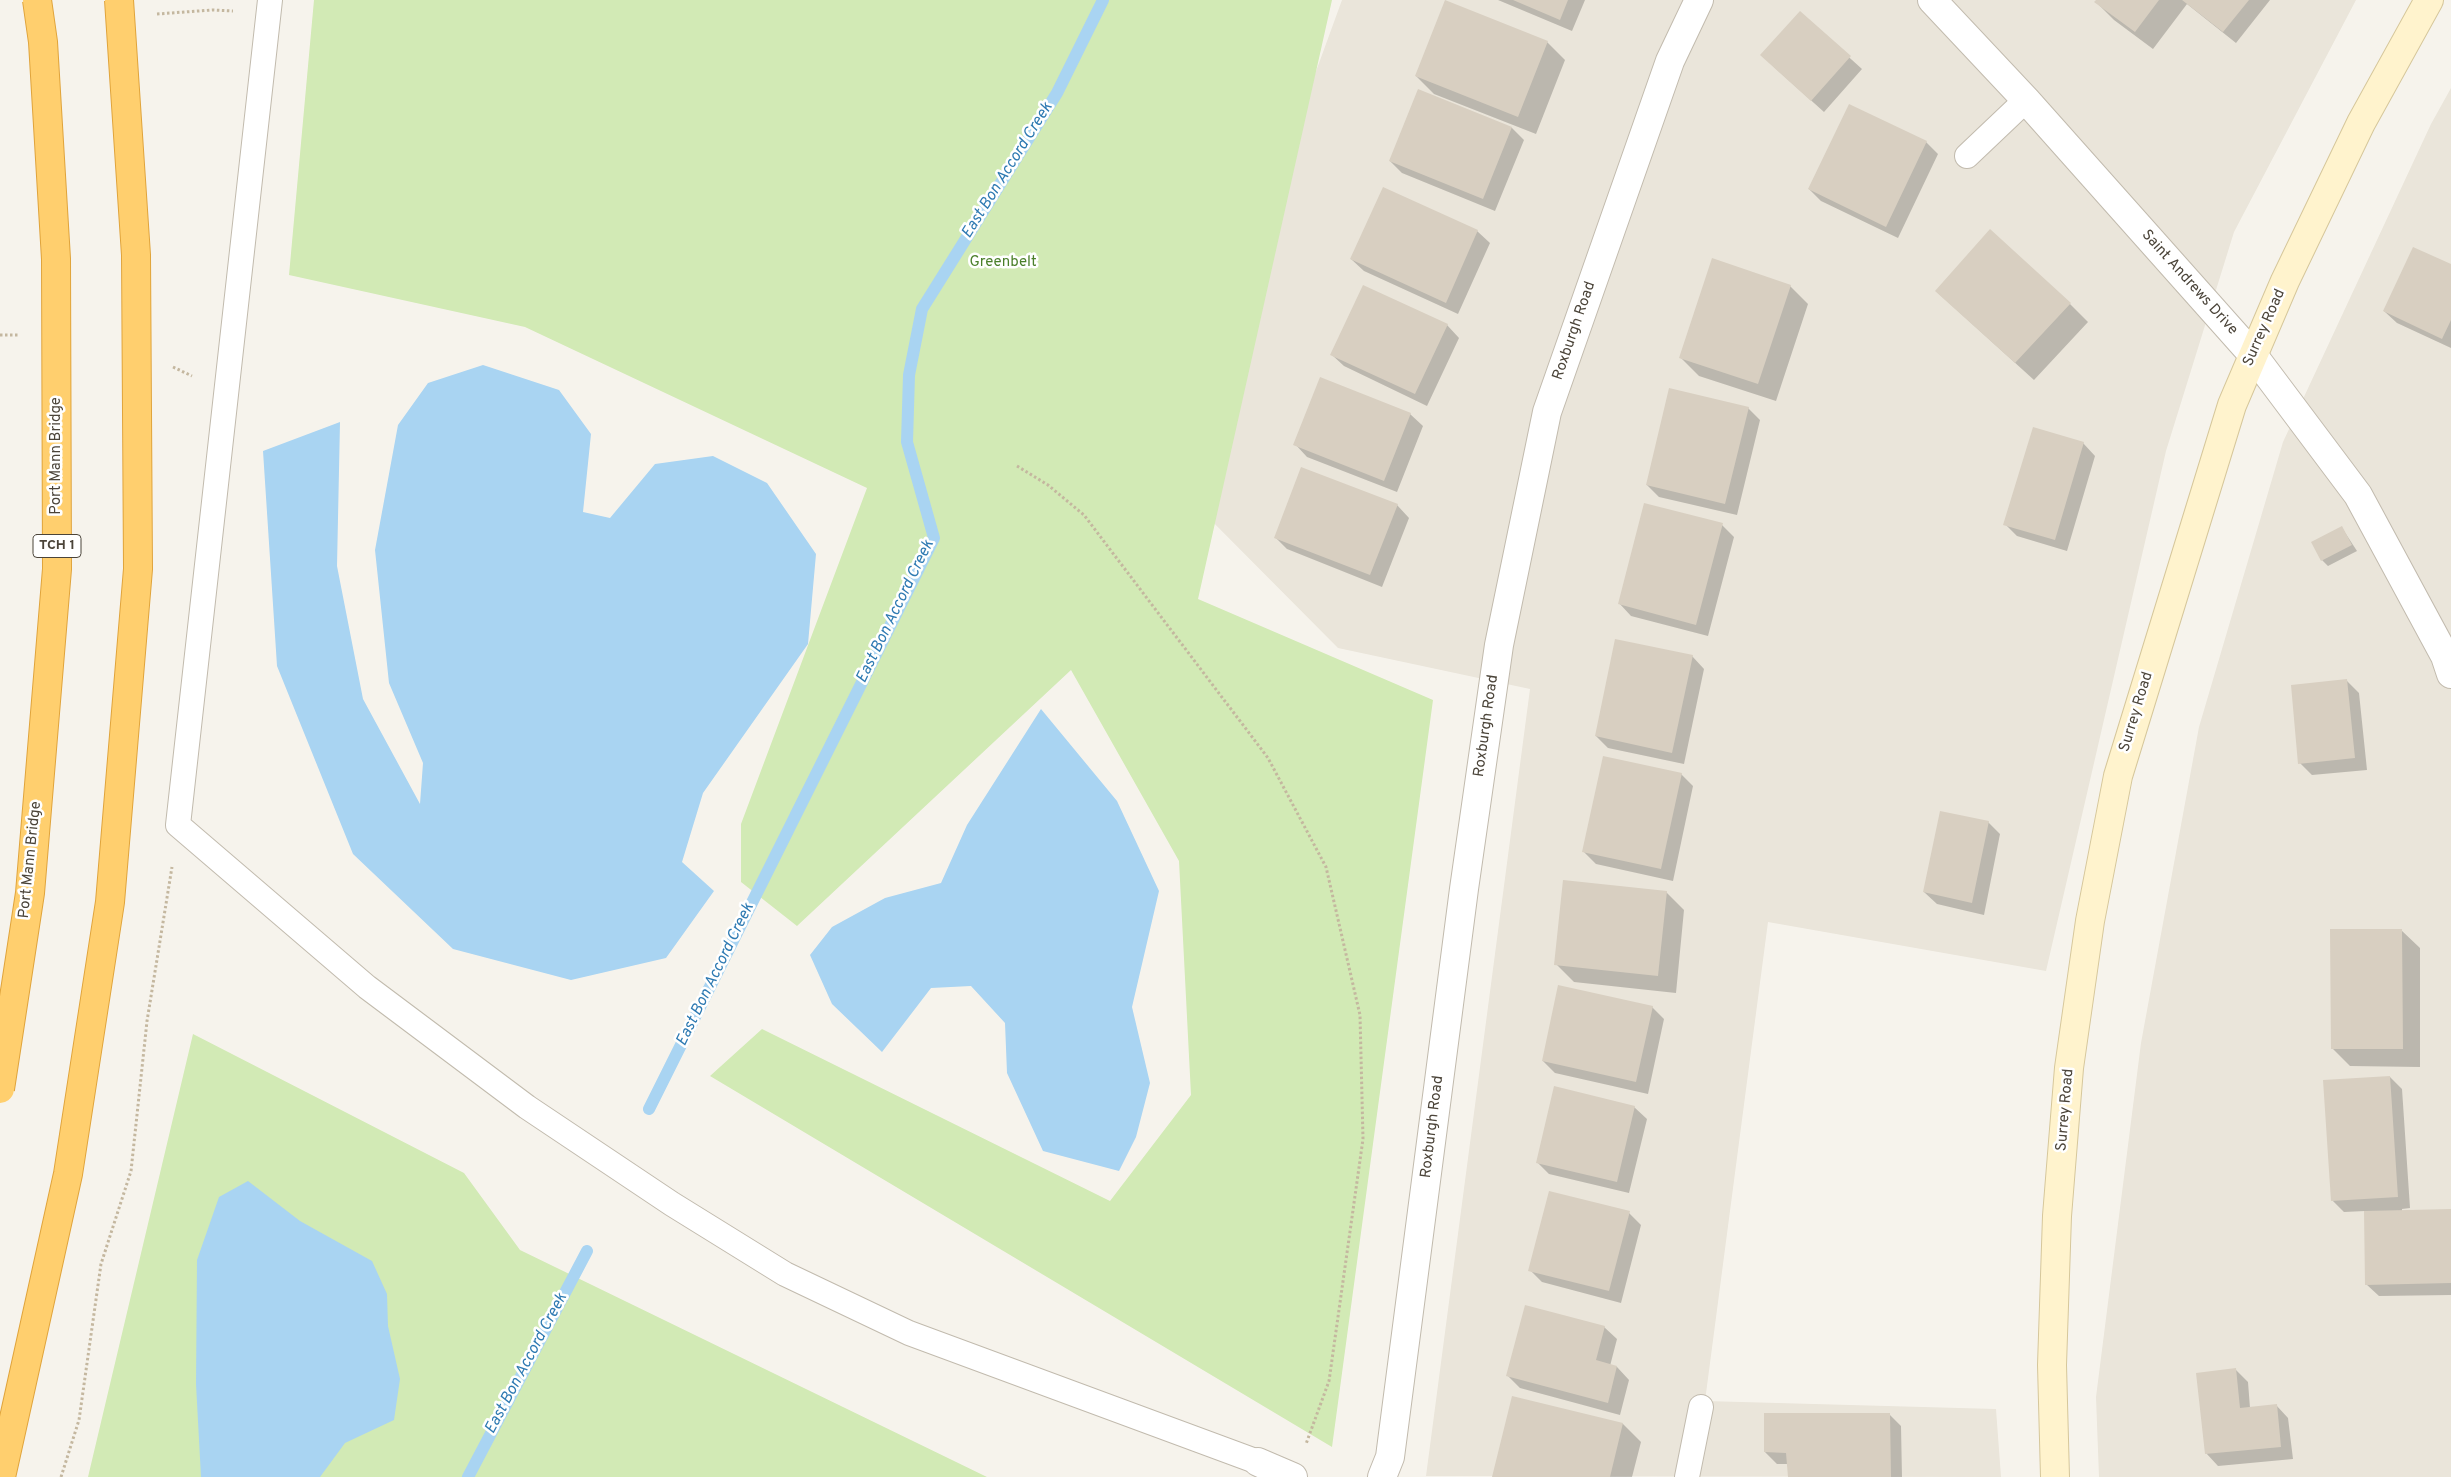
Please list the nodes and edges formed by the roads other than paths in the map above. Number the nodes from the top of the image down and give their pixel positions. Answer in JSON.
{"nodes":[{"id":1,"x":37,"y":0,"type":"edge"},
{"id":2,"x":119,"y":0,"type":"edge"},
{"id":3,"x":270,"y":0,"type":"edge"},
{"id":4,"x":1700,"y":0,"type":"edge"},
{"id":5,"x":1932,"y":0,"type":"edge"},
{"id":6,"x":2429,"y":0,"type":"edge"},
{"id":7,"x":2026,"y":100,"type":"junction"},
{"id":8,"x":1967,"y":156,"type":"dead end"},
{"id":9,"x":2253,"y":355,"type":"junction"},
{"id":10,"x":2451,"y":674,"type":"edge"},
{"id":11,"x":0,"y":1089,"type":"edge"},
{"id":12,"x":1701,"y":1407,"type":"dead end"},
{"id":13,"x":1258,"y":1462,"type":"joint"},
{"id":14,"x":1,"y":1477,"type":"edge"},
{"id":15,"x":1293,"y":1477,"type":"edge"},
{"id":16,"x":1382,"y":1477,"type":"edge"},
{"id":17,"x":1687,"y":1477,"type":"edge"},
{"id":18,"x":2055,"y":1477,"type":"edge"}],
"edges":[{"from":1,"to":11,"type":"highway","name":"Port Mann Bridge","number":"TCH 1","bridge":true},
{"from":2,"to":14,"type":"highway","bridge":true},
{"from":3,"to":13,"type":"lane"},
{"from":4,"to":16,"type":"street","name":"Roxburgh Road"},
{"from":5,"to":7,"type":"street","name":"Saint Andrews Drive"},
{"from":6,"to":9,"type":"street","name":"Surrey Road"},
{"from":7,"to":8,"type":"lane"},
{"from":7,"to":9,"type":"street","name":"Saint Andrews Drive"},
{"from":9,"to":10,"type":"street","name":"Saint Andrews Drive"},
{"from":9,"to":18,"type":"street","name":"Surrey Road"},
{"from":12,"to":17,"type":"lane"},
{"from":13,"to":15,"type":"street"}]}
